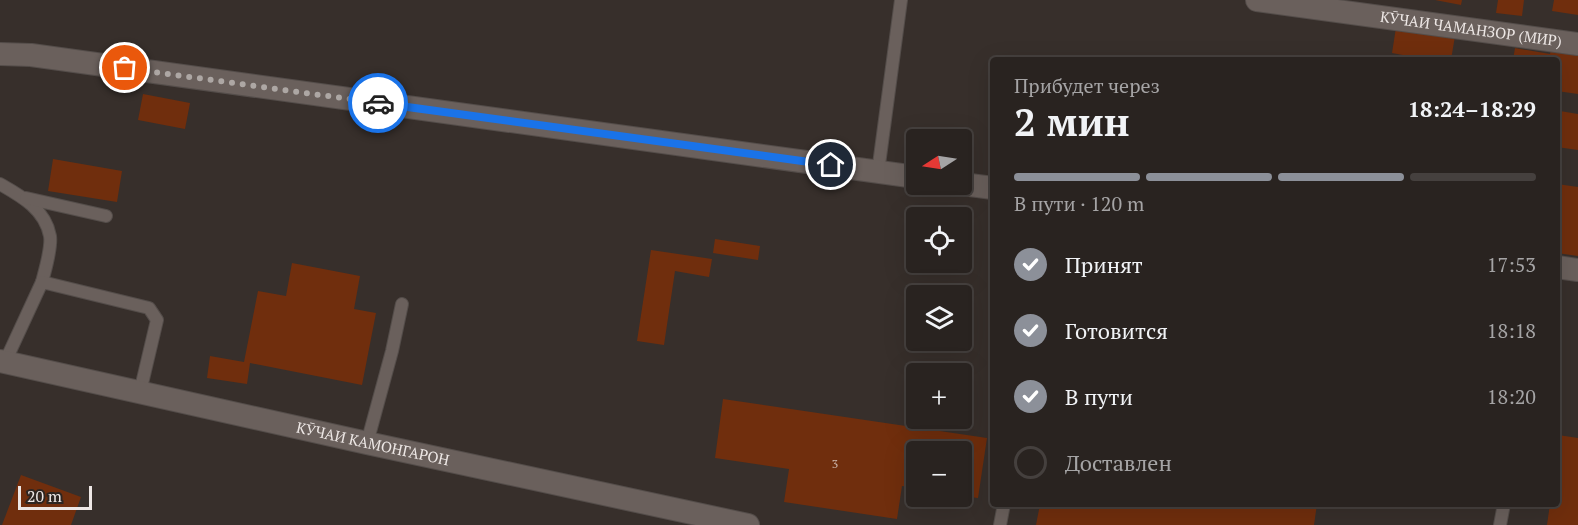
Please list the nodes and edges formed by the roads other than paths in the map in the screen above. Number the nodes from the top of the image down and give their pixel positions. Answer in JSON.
{"nodes":[{"id":1,"x":901,"y":0,"type":"edge"},
{"id":2,"x":1257,"y":0,"type":"edge"},
{"id":3,"x":1578,"y":44,"type":"edge"},
{"id":4,"x":0,"y":54,"type":"edge"},
{"id":5,"x":878,"y":172,"type":"junction"},
{"id":6,"x":906,"y":176,"type":"edge"},
{"id":7,"x":0,"y":184,"type":"edge"},
{"id":8,"x":972,"y":185,"type":"edge"},
{"id":9,"x":990,"y":188,"type":"edge"},
{"id":10,"x":22,"y":197,"type":"junction"},
{"id":11,"x":106,"y":216,"type":"dead end"},
{"id":12,"x":1560,"y":267,"type":"edge"},
{"id":13,"x":1578,"y":270,"type":"edge"},
{"id":14,"x":42,"y":282,"type":"junction"},
{"id":15,"x":402,"y":304,"type":"dead end"},
{"id":16,"x":3,"y":362,"type":"edge"},
{"id":17,"x":140,"y":392,"type":"junction"},
{"id":18,"x":367,"y":443,"type":"junction"},
{"id":19,"x":1003,"y":507,"type":"edge"},
{"id":20,"x":1503,"y":507,"type":"edge"},
{"id":21,"x":748,"y":525,"type":"edge"},
{"id":22,"x":1000,"y":525,"type":"edge"},
{"id":23,"x":1500,"y":525,"type":"edge"}],
"edges":[{"from":1,"to":5,"type":"lane"},
{"from":2,"to":3,"type":"street","name":"КӮЧАИ ЧАМАНЗОР (МИР)"},
{"from":4,"to":5,"type":"street"},
{"from":5,"to":6,"type":"street"},
{"from":7,"to":10,"type":"lane"},
{"from":8,"to":9,"type":"street"},
{"from":10,"to":11,"type":"lane"},
{"from":10,"to":14,"type":"lane"},
{"from":12,"to":13,"type":"street"},
{"from":14,"to":16,"type":"lane"},
{"from":14,"to":17,"type":"lane"},
{"from":15,"to":18,"type":"lane"},
{"from":16,"to":17,"type":"street","name":"КӮЧАИ КАМОНГАРОН"},
{"from":17,"to":18,"type":"street","name":"КӮЧАИ КАМОНГАРОН"},
{"from":18,"to":21,"type":"street","name":"КӮЧАИ КАМОНГАРОН"},
{"from":19,"to":22,"type":"lane"},
{"from":20,"to":23,"type":"lane"}]}
